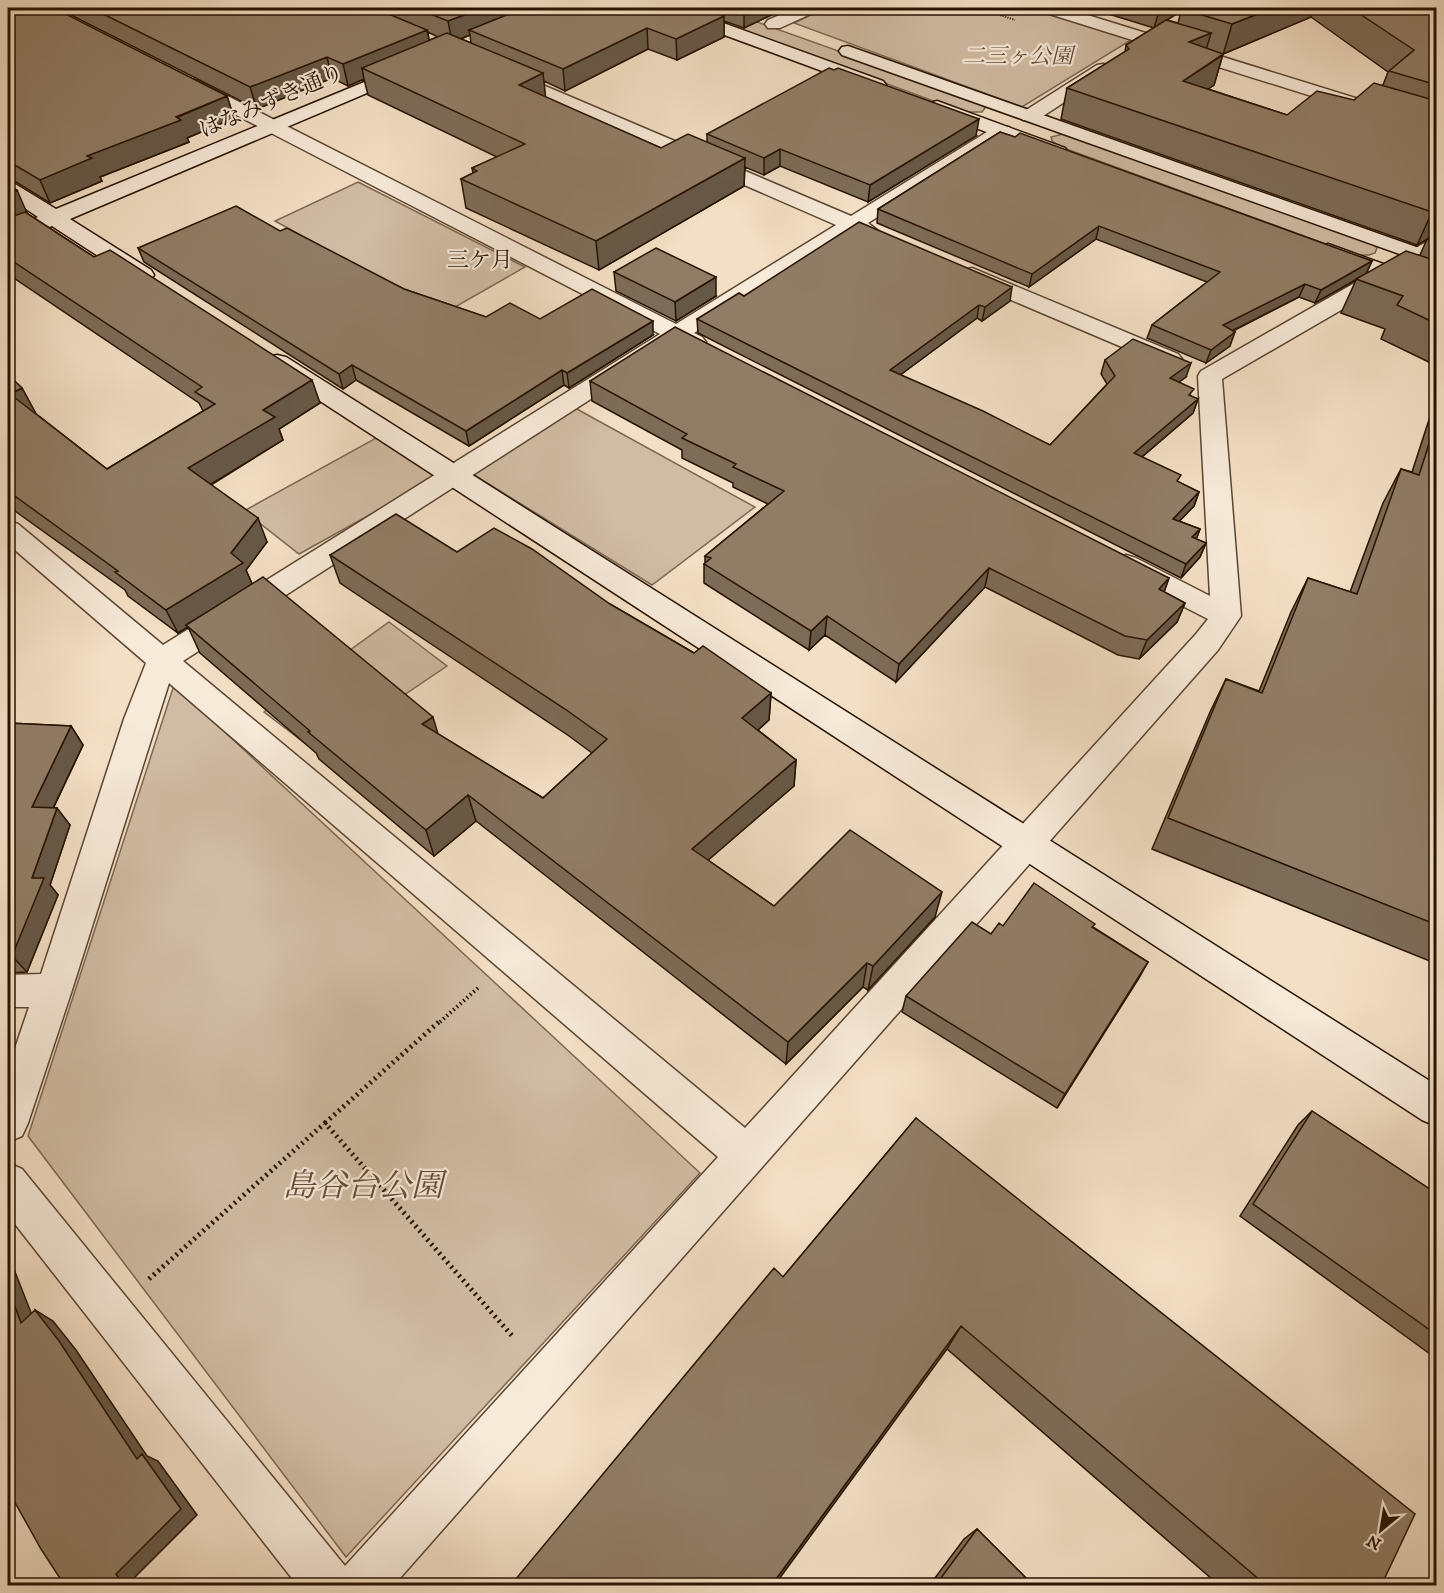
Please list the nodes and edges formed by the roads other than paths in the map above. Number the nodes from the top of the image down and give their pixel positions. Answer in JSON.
{"nodes":[{"id":1,"x":668,"y":8,"type":"edge"},
{"id":2,"x":809,"y":8,"type":"edge"},
{"id":3,"x":1049,"y":8,"type":"edge"},
{"id":4,"x":1167,"y":29,"type":"edge"},
{"id":5,"x":796,"y":32,"type":"dead end"},
{"id":6,"x":1150,"y":40,"type":"junction"},
{"id":7,"x":830,"y":44,"type":"dead end"},
{"id":8,"x":421,"y":64,"type":"edge"},
{"id":9,"x":489,"y":67,"type":"edge"},
{"id":10,"x":166,"y":72,"type":"edge"},
{"id":11,"x":891,"y":90,"type":"edge"},
{"id":12,"x":924,"y":102,"type":"edge"},
{"id":13,"x":1030,"y":116,"type":"junction"},
{"id":14,"x":271,"y":126,"type":"junction"},
{"id":15,"x":1437,"y":129,"type":"edge"},
{"id":16,"x":1002,"y":131,"type":"junction"},
{"id":17,"x":1079,"y":160,"type":"edge"},
{"id":18,"x":8,"y":188,"type":"edge"},
{"id":19,"x":55,"y":218,"type":"junction"},
{"id":20,"x":852,"y":224,"type":"junction"},
{"id":21,"x":8,"y":237,"type":"edge"},
{"id":22,"x":884,"y":238,"type":"edge"},
{"id":23,"x":1310,"y":245,"type":"edge"},
{"id":24,"x":1431,"y":254,"type":"edge"},
{"id":25,"x":950,"y":265,"type":"edge"},
{"id":26,"x":1387,"y":273,"type":"junction"},
{"id":27,"x":166,"y":290,"type":"edge"},
{"id":28,"x":1437,"y":291,"type":"edge"},
{"id":29,"x":677,"y":333,"type":"junction"},
{"id":30,"x":255,"y":347,"type":"edge"},
{"id":31,"x":709,"y":349,"type":"edge"},
{"id":32,"x":1210,"y":376,"type":"junction"},
{"id":33,"x":452,"y":475,"type":"junction"},
{"id":34,"x":8,"y":530,"type":"edge"},
{"id":35,"x":1110,"y":556,"type":"edge"},
{"id":36,"x":1226,"y":616,"type":"junction"},
{"id":37,"x":162,"y":660,"type":"junction"},
{"id":38,"x":1027,"y":843,"type":"junction"},
{"id":39,"x":54,"y":990,"type":"junction"},
{"id":40,"x":8,"y":991,"type":"edge"},
{"id":41,"x":1437,"y":1107,"type":"edge"},
{"id":42,"x":8,"y":1123,"type":"edge"},
{"id":43,"x":746,"y":1155,"type":"junction"},
{"id":44,"x":8,"y":1183,"type":"edge"},
{"id":45,"x":330,"y":1586,"type":"edge"},
{"id":46,"x":360,"y":1586,"type":"edge"}],
"edges":[{"from":1,"to":11,"type":"street"},
{"from":2,"to":5,"type":"street"},
{"from":3,"to":6,"type":"street"},
{"from":4,"to":6,"type":"street"},
{"from":6,"to":13,"type":"street"},
{"from":6,"to":15,"type":"street"},
{"from":7,"to":13,"type":"street"},
{"from":8,"to":14,"type":"street","name":"はなみずき通り"},
{"from":9,"to":20,"type":"street"},
{"from":10,"to":14,"type":"street"},
{"from":12,"to":16,"type":"street"},
{"from":13,"to":24,"type":"street"},
{"from":14,"to":19,"type":"street","name":"はなみずき通り"},
{"from":14,"to":29,"type":"street"},
{"from":16,"to":17,"type":"street"},
{"from":16,"to":20,"type":"street"},
{"from":18,"to":19,"type":"street"},
{"from":19,"to":21,"type":"street","name":"はなみずき通り"},
{"from":19,"to":27,"type":"street"},
{"from":20,"to":22,"type":"street"},
{"from":20,"to":29,"type":"street"},
{"from":23,"to":26,"type":"street"},
{"from":24,"to":26,"type":"street"},
{"from":25,"to":32,"type":"street"},
{"from":26,"to":28,"type":"street"},
{"from":26,"to":32,"type":"street"},
{"from":29,"to":31,"type":"street"},
{"from":29,"to":33,"type":"street"},
{"from":30,"to":33,"type":"street"},
{"from":32,"to":36,"type":"street"},
{"from":33,"to":37,"type":"street"},
{"from":33,"to":38,"type":"street"},
{"from":34,"to":37,"type":"street"},
{"from":35,"to":36,"type":"street"},
{"from":36,"to":38,"type":"street"},
{"from":37,"to":39,"type":"street"},
{"from":37,"to":43,"type":"street"},
{"from":38,"to":41,"type":"street"},
{"from":38,"to":43,"type":"street"},
{"from":39,"to":40,"type":"street"},
{"from":39,"to":42,"type":"street"},
{"from":43,"to":46,"type":"street"},
{"from":44,"to":45,"type":"street"}]}
